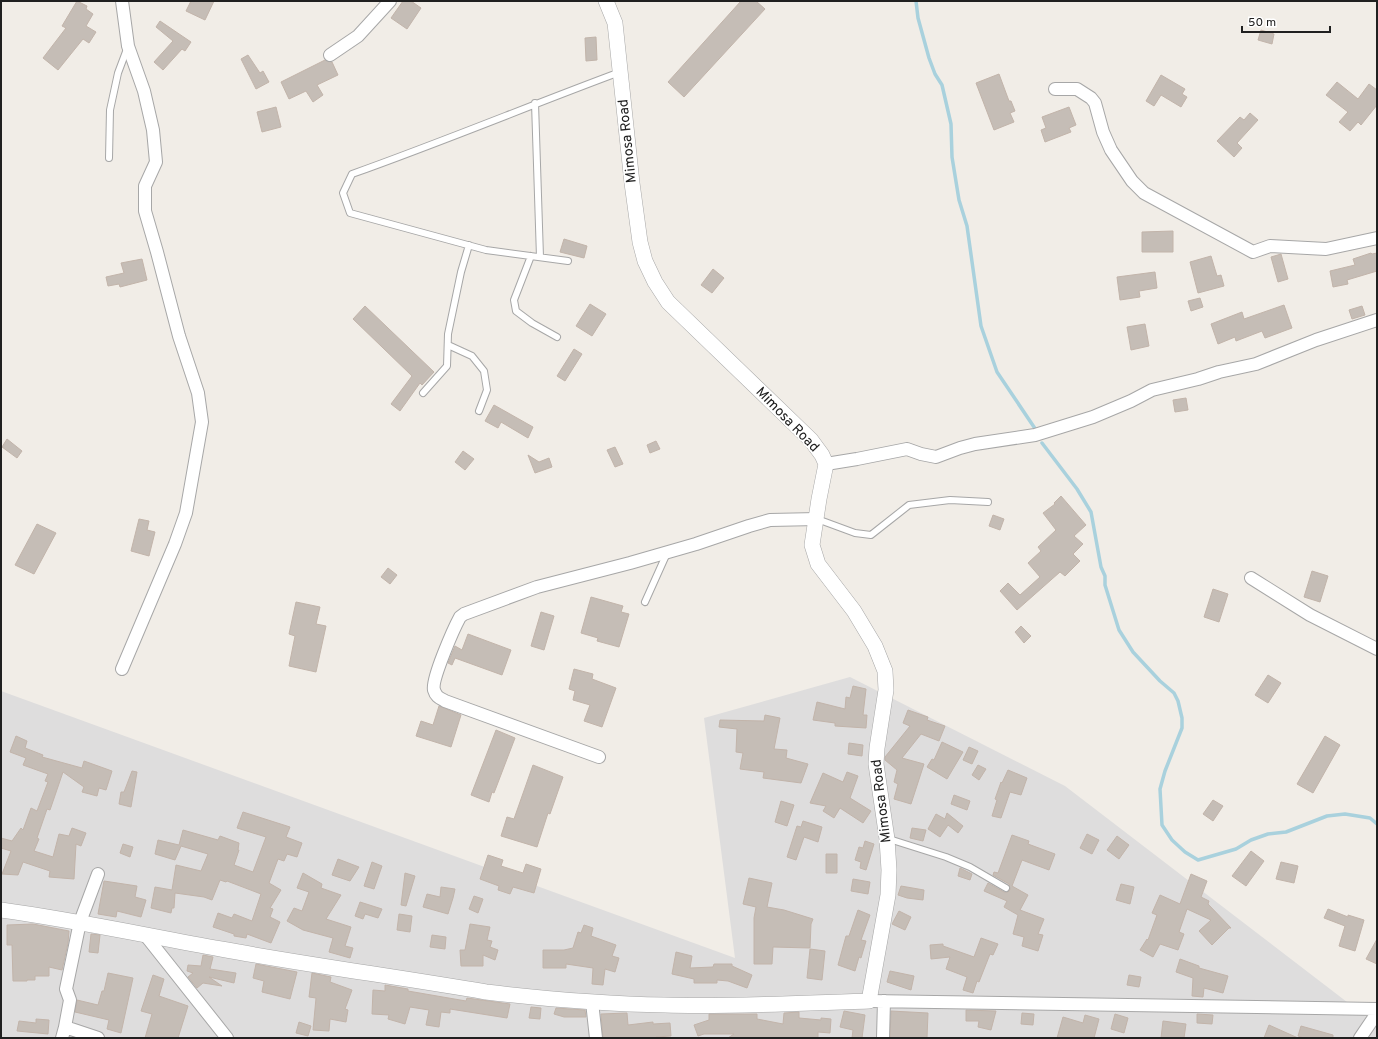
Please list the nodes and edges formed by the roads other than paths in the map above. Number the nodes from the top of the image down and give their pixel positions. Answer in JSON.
{"nodes":[{"id":1,"x":122,"y":1,"type":"edge"},
{"id":2,"x":390,"y":1,"type":"edge"},
{"id":3,"x":606,"y":1,"type":"edge"},
{"id":4,"x":128,"y":46,"type":"junction"},
{"id":5,"x":330,"y":55,"type":"dead end"},
{"id":6,"x":620,"y":72,"type":"junction"},
{"id":7,"x":1055,"y":89,"type":"dead end"},
{"id":8,"x":535,"y":104,"type":"junction"},
{"id":9,"x":109,"y":158,"type":"dead end"},
{"id":10,"x":1377,"y":238,"type":"edge"},
{"id":11,"x":469,"y":245,"type":"junction"},
{"id":12,"x":531,"y":256,"type":"junction"},
{"id":13,"x":540,"y":257,"type":"junction"},
{"id":14,"x":568,"y":261,"type":"dead end"},
{"id":15,"x":1377,"y":320,"type":"edge"},
{"id":16,"x":557,"y":337,"type":"dead end"},
{"id":17,"x":448,"y":345,"type":"junction"},
{"id":18,"x":423,"y":393,"type":"dead end"},
{"id":19,"x":478,"y":411,"type":"dead end"},
{"id":20,"x":826,"y":464,"type":"junction"},
{"id":21,"x":988,"y":502,"type":"dead end"},
{"id":22,"x":817,"y":519,"type":"junction"},
{"id":23,"x":667,"y":553,"type":"junction"},
{"id":24,"x":1251,"y":578,"type":"dead end"},
{"id":25,"x":645,"y":602,"type":"dead end"},
{"id":26,"x":1377,"y":649,"type":"edge"},
{"id":27,"x":122,"y":669,"type":"dead end"},
{"id":28,"x":599,"y":757,"type":"dead end"},
{"id":29,"x":887,"y":839,"type":"junction"},
{"id":30,"x":98,"y":874,"type":"dead end"},
{"id":31,"x":1006,"y":888,"type":"dead end"},
{"id":32,"x":1,"y":910,"type":"edge"},
{"id":33,"x":80,"y":922,"type":"junction"},
{"id":34,"x":146,"y":936,"type":"junction"},
{"id":35,"x":869,"y":1001,"type":"junction"},
{"id":36,"x":884,"y":1001,"type":"junction"},
{"id":37,"x":592,"y":1002,"type":"junction"},
{"id":38,"x":1377,"y":1009,"type":"edge"},
{"id":39,"x":1377,"y":1013,"type":"edge"},
{"id":40,"x":64,"y":1033,"type":"edge"},
{"id":41,"x":98,"y":1038,"type":"edge"},
{"id":42,"x":228,"y":1038,"type":"edge"},
{"id":43,"x":596,"y":1038,"type":"edge"},
{"id":44,"x":883,"y":1038,"type":"edge"},
{"id":45,"x":1360,"y":1038,"type":"edge"}],
"edges":[{"from":1,"to":4,"type":"street"},
{"from":2,"to":5,"type":"street"},
{"from":3,"to":6,"type":"street","name":"Mimosa Road"},
{"from":4,"to":9,"type":"lane"},
{"from":4,"to":27,"type":"street"},
{"from":6,"to":8,"type":"lane"},
{"from":6,"to":20,"type":"street","name":"Mimosa Road"},
{"from":7,"to":10,"type":"street"},
{"from":8,"to":11,"type":"lane"},
{"from":8,"to":13,"type":"lane"},
{"from":11,"to":12,"type":"lane"},
{"from":11,"to":17,"type":"lane"},
{"from":12,"to":13,"type":"lane"},
{"from":12,"to":16,"type":"lane"},
{"from":13,"to":14,"type":"lane"},
{"from":15,"to":20,"type":"street"},
{"from":17,"to":18,"type":"lane"},
{"from":17,"to":19,"type":"lane"},
{"from":20,"to":22,"type":"street","name":"Mimosa Road"},
{"from":21,"to":22,"type":"lane"},
{"from":22,"to":23,"type":"street"},
{"from":22,"to":29,"type":"street","name":"Mimosa Road"},
{"from":23,"to":25,"type":"lane"},
{"from":23,"to":28,"type":"street"},
{"from":24,"to":26,"type":"street"},
{"from":29,"to":31,"type":"lane"},
{"from":29,"to":35,"type":"street","name":"Mimosa Road"},
{"from":30,"to":33,"type":"street"},
{"from":32,"to":33,"type":"street"},
{"from":33,"to":34,"type":"street"},
{"from":33,"to":40,"type":"street"},
{"from":34,"to":37,"type":"street"},
{"from":34,"to":42,"type":"street"},
{"from":35,"to":36,"type":"street"},
{"from":35,"to":37,"type":"street"},
{"from":36,"to":38,"type":"street"},
{"from":36,"to":44,"type":"street"},
{"from":37,"to":43,"type":"street"},
{"from":39,"to":45,"type":"street"},
{"from":40,"to":41,"type":"street"}]}
